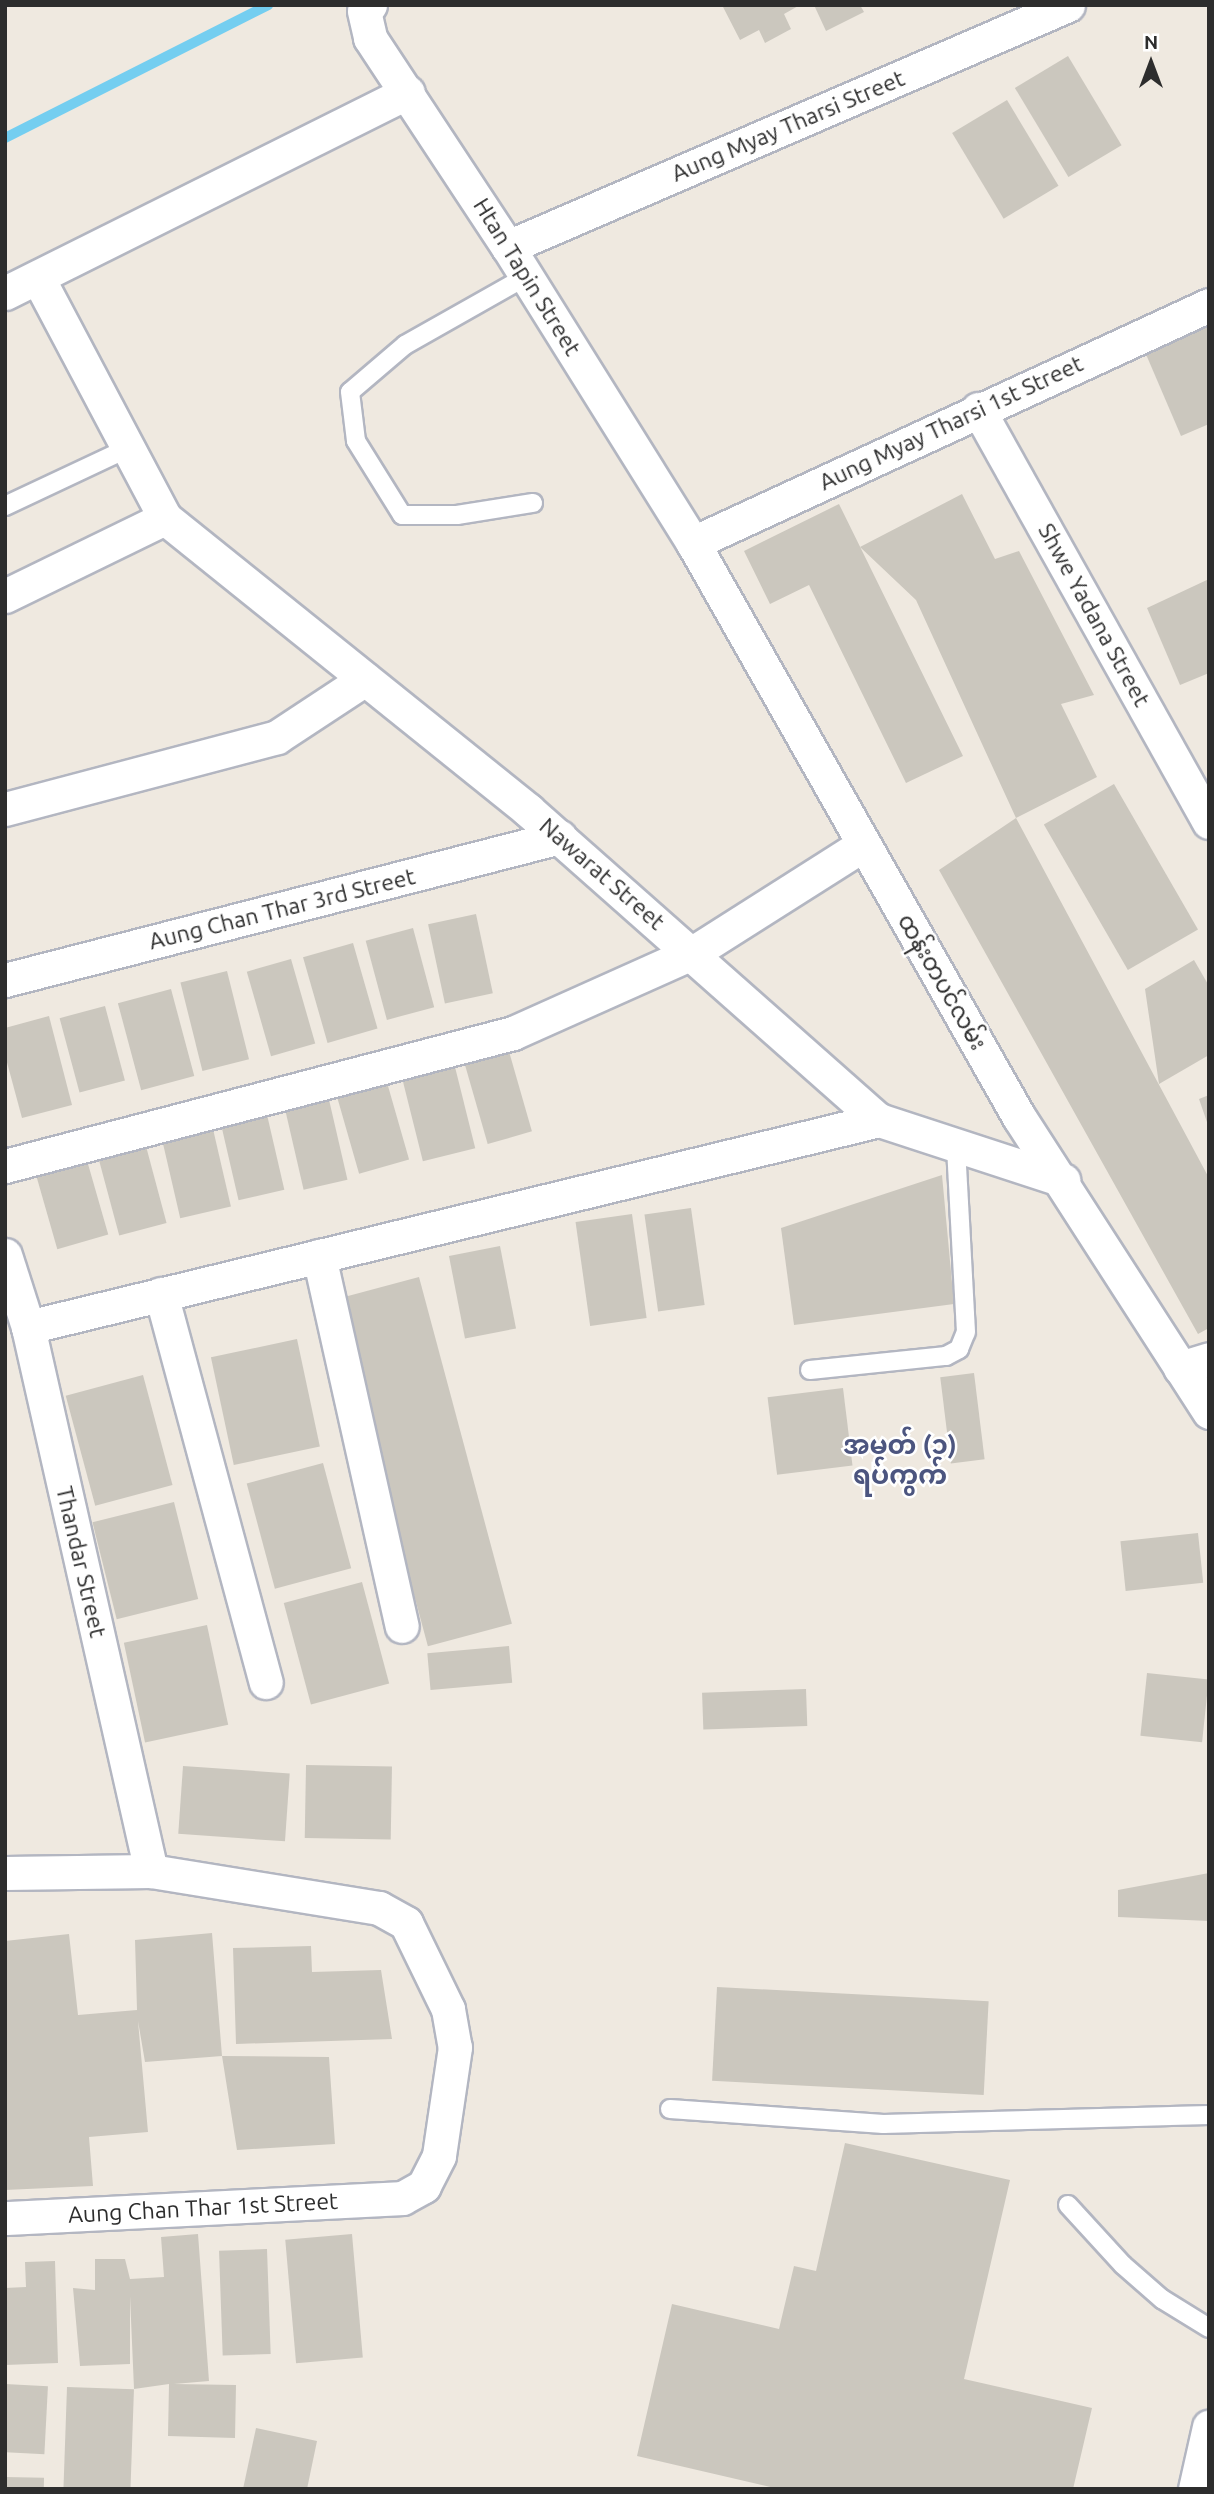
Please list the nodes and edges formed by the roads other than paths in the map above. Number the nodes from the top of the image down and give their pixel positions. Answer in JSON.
{"nodes":[{"id":1,"x":1068,"y":5,"type":"edge"},
{"id":2,"x":367,"y":8,"type":"edge"},
{"id":3,"x":408,"y":92,"type":"junction"},
{"id":4,"x":509,"y":247,"type":"junction"},
{"id":5,"x":527,"y":276,"type":"junction"},
{"id":6,"x":38,"y":278,"type":"junction"},
{"id":7,"x":5,"y":293,"type":"edge"},
{"id":8,"x":1209,"y":305,"type":"edge"},
{"id":9,"x":978,"y":409,"type":"junction"},
{"id":10,"x":128,"y":448,"type":"junction"},
{"id":11,"x":533,"y":503,"type":"dead end"},
{"id":12,"x":5,"y":506,"type":"edge"},
{"id":13,"x":165,"y":518,"type":"junction"},
{"id":14,"x":693,"y":543,"type":"junction"},
{"id":15,"x":5,"y":596,"type":"edge"},
{"id":16,"x":365,"y":679,"type":"junction"},
{"id":17,"x":5,"y":808,"type":"edge"},
{"id":18,"x":1209,"y":822,"type":"edge"},
{"id":19,"x":560,"y":837,"type":"junction"},
{"id":20,"x":864,"y":844,"type":"junction"},
{"id":21,"x":694,"y":952,"type":"junction"},
{"id":22,"x":5,"y":980,"type":"edge"},
{"id":23,"x":879,"y":1120,"type":"junction"},
{"id":24,"x":956,"y":1145,"type":"junction"},
{"id":25,"x":5,"y":1166,"type":"edge"},
{"id":26,"x":1063,"y":1180,"type":"junction"},
{"id":27,"x":5,"y":1255,"type":"edge"},
{"id":28,"x":319,"y":1256,"type":"junction"},
{"id":29,"x":161,"y":1294,"type":"junction"},
{"id":30,"x":28,"y":1327,"type":"junction"},
{"id":31,"x":1194,"y":1363,"type":"edge"},
{"id":32,"x":810,"y":1370,"type":"dead end"},
{"id":33,"x":1209,"y":1412,"type":"edge"},
{"id":34,"x":402,"y":1626,"type":"dead end"},
{"id":35,"x":266,"y":1682,"type":"dead end"},
{"id":36,"x":151,"y":1871,"type":"junction"},
{"id":37,"x":5,"y":1873,"type":"edge"},
{"id":38,"x":670,"y":2109,"type":"dead end"},
{"id":39,"x":1209,"y":2115,"type":"edge"},
{"id":40,"x":1068,"y":2205,"type":"dead end"},
{"id":41,"x":5,"y":2218,"type":"edge"},
{"id":42,"x":1209,"y":2328,"type":"edge"},
{"id":43,"x":1209,"y":2427,"type":"edge"},
{"id":44,"x":1195,"y":2489,"type":"edge"}],
"edges":[{"from":1,"to":4,"type":"street","name":"Aung Myay Tharsi Street"},
{"from":2,"to":3,"type":"street","name":"Htan Tapin Street"},
{"from":3,"to":4,"type":"street","name":"Htan Tapin Street"},
{"from":3,"to":6,"type":"street"},
{"from":4,"to":5,"type":"street","name":"Htan Tapin Street"},
{"from":5,"to":11,"type":"lane"},
{"from":5,"to":14,"type":"street","name":"Htan Tapin Street"},
{"from":6,"to":7,"type":"street"},
{"from":6,"to":10,"type":"street"},
{"from":8,"to":9,"type":"street","name":"Aung Myay Tharsi 1st Street"},
{"from":9,"to":14,"type":"street","name":"Aung Myay Tharsi 1st Street"},
{"from":9,"to":18,"type":"street","name":"Shwe Yadana Street"},
{"from":10,"to":12,"type":"lane"},
{"from":10,"to":13,"type":"street"},
{"from":13,"to":15,"type":"street"},
{"from":13,"to":16,"type":"street","name":"Nawarat Street"},
{"from":14,"to":20,"type":"street","name":"ထန်းတပင်လမ်း"},
{"from":16,"to":17,"type":"street"},
{"from":16,"to":19,"type":"street","name":"Nawarat Street"},
{"from":19,"to":21,"type":"street","name":"Nawarat Street"},
{"from":19,"to":22,"type":"street","name":"Aung Chan Thar 3rd Street"},
{"from":20,"to":21,"type":"street"},
{"from":20,"to":26,"type":"street","name":"ထန်းတပင်လမ်း"},
{"from":21,"to":23,"type":"street","name":"Nawarat Street"},
{"from":21,"to":25,"type":"street"},
{"from":23,"to":24,"type":"street","name":"Nawarat Street"},
{"from":23,"to":28,"type":"street"},
{"from":24,"to":26,"type":"street","name":"Nawarat Street"},
{"from":24,"to":32,"type":"lane"},
{"from":26,"to":31,"type":"street","name":"ထန်းတပင်လမ်း"},
{"from":27,"to":30,"type":"street","name":"Thandar Street"},
{"from":28,"to":29,"type":"street"},
{"from":28,"to":34,"type":"street"},
{"from":29,"to":30,"type":"street"},
{"from":29,"to":35,"type":"street"},
{"from":30,"to":36,"type":"street","name":"Thandar Street"},
{"from":31,"to":33,"type":"street","name":"ထန်းတပင်လမ်း"},
{"from":36,"to":37,"type":"street"},
{"from":36,"to":41,"type":"street","name":"Aung Chan Thar 1st Street"},
{"from":38,"to":39,"type":"lane"},
{"from":40,"to":42,"type":"lane"},
{"from":43,"to":44,"type":"street"}]}
